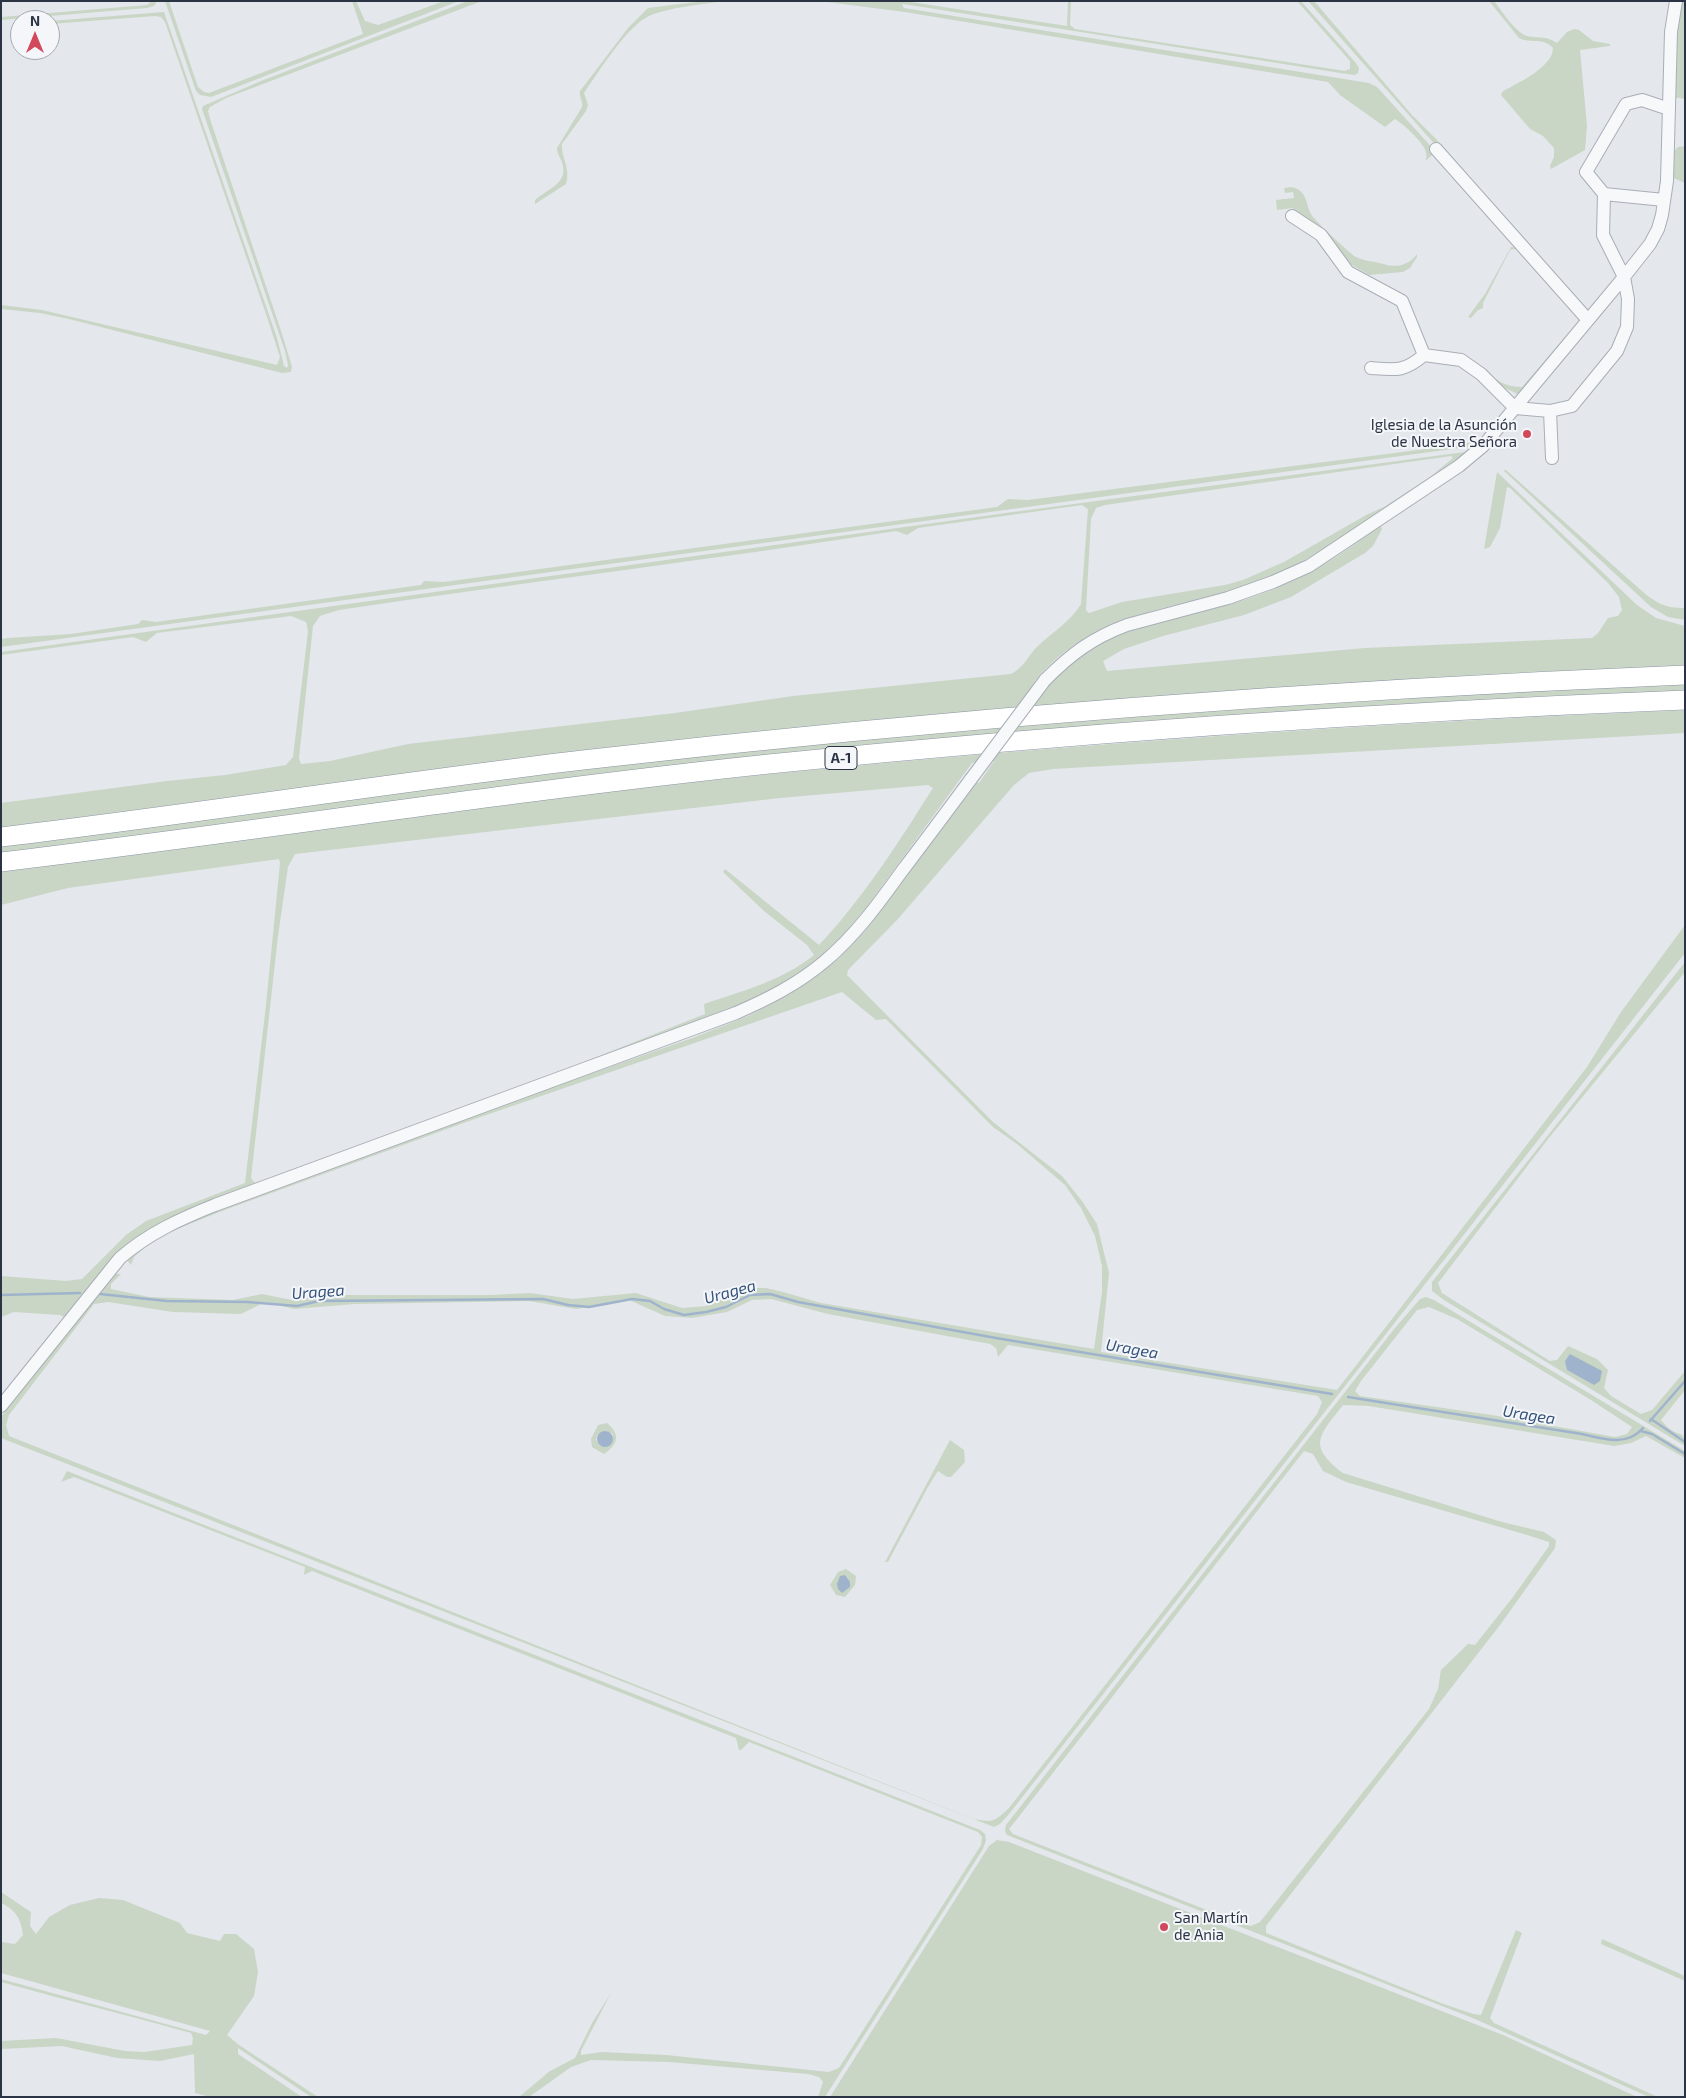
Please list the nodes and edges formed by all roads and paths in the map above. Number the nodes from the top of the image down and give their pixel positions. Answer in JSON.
{"nodes":[{"id":1,"x":1676,"y":1,"type":"edge"},
{"id":2,"x":1669,"y":109,"type":"junction"},
{"id":3,"x":1436,"y":149,"type":"dead end"},
{"id":4,"x":1604,"y":194,"type":"junction"},
{"id":5,"x":1664,"y":200,"type":"junction"},
{"id":6,"x":1292,"y":216,"type":"dead end"},
{"id":7,"x":1624,"y":276,"type":"junction"},
{"id":8,"x":1588,"y":320,"type":"junction"},
{"id":9,"x":1424,"y":355,"type":"junction"},
{"id":10,"x":1371,"y":368,"type":"dead end"},
{"id":11,"x":1515,"y":408,"type":"junction"},
{"id":12,"x":1550,"y":411,"type":"junction"},
{"id":13,"x":1552,"y":458,"type":"dead end"},
{"id":14,"x":1685,"y":675,"type":"edge"},
{"id":15,"x":1685,"y":700,"type":"edge"},
{"id":16,"x":1,"y":837,"type":"edge"},
{"id":17,"x":1,"y":862,"type":"edge"},
{"id":18,"x":1,"y":1406,"type":"edge"}],
"edges":[{"from":1,"to":2,"type":"street"},
{"from":2,"to":4,"type":"street"},
{"from":2,"to":5,"type":"street"},
{"from":3,"to":8,"type":"street"},
{"from":4,"to":5,"type":"street"},
{"from":4,"to":7,"type":"street"},
{"from":5,"to":7,"type":"street"},
{"from":6,"to":9,"type":"street"},
{"from":7,"to":8,"type":"street"},
{"from":7,"to":12,"type":"street"},
{"from":8,"to":11,"type":"street"},
{"from":9,"to":10,"type":"street"},
{"from":9,"to":11,"type":"street"},
{"from":11,"to":12,"type":"street"},
{"from":11,"to":18,"type":"street","bridge":true},
{"from":12,"to":13,"type":"street"},
{"from":14,"to":16,"type":"highway","number":"A-1"},
{"from":15,"to":17,"type":"highway","number":"A-1"}]}
